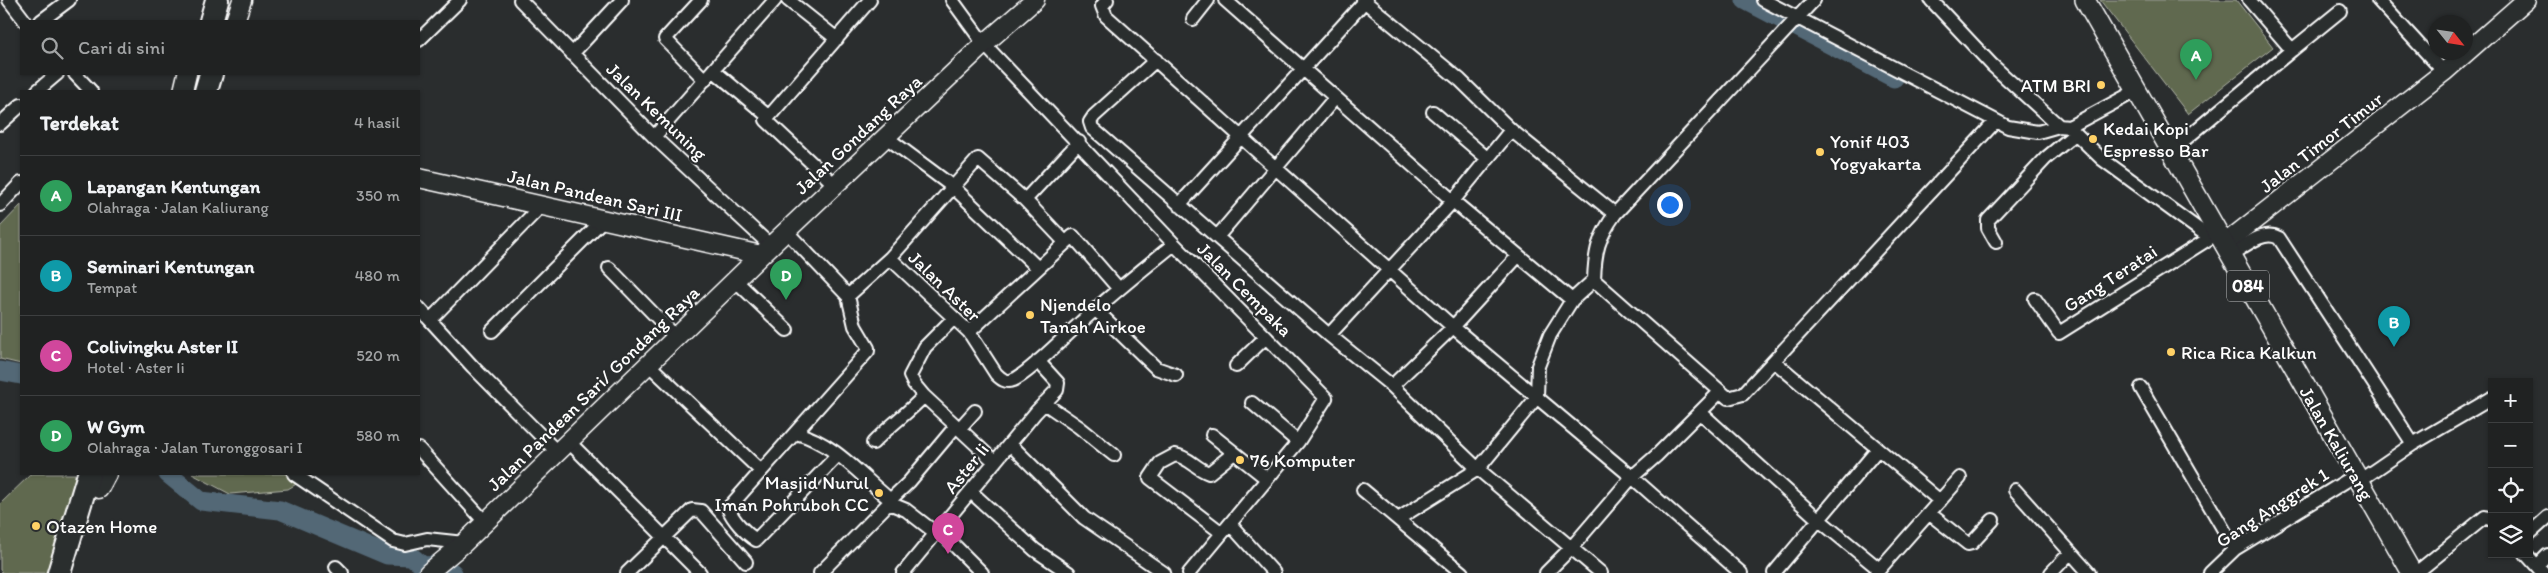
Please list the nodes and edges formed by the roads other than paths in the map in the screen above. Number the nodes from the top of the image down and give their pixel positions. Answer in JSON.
{"nodes":[{"id":1,"x":9,"y":0,"type":"edge"},
{"id":2,"x":69,"y":0,"type":"edge"},
{"id":3,"x":207,"y":0,"type":"edge"},
{"id":4,"x":217,"y":0,"type":"edge"},
{"id":5,"x":231,"y":0,"type":"edge"},
{"id":6,"x":242,"y":0,"type":"edge"},
{"id":7,"x":460,"y":0,"type":"edge"},
{"id":8,"x":520,"y":0,"type":"edge"},
{"id":9,"x":622,"y":0,"type":"edge"},
{"id":10,"x":701,"y":0,"type":"edge"},
{"id":11,"x":775,"y":0,"type":"edge"},
{"id":12,"x":788,"y":0,"type":"edge"},
{"id":13,"x":870,"y":0,"type":"edge"},
{"id":14,"x":952,"y":0,"type":"edge"},
{"id":15,"x":1035,"y":0,"type":"edge"},
{"id":16,"x":1107,"y":0,"type":"edge"},
{"id":17,"x":1208,"y":0,"type":"edge"},
{"id":18,"x":1225,"y":0,"type":"edge"},
{"id":19,"x":1365,"y":0,"type":"edge"},
{"id":20,"x":1763,"y":0,"type":"edge"},
{"id":21,"x":1814,"y":0,"type":"edge"},
{"id":22,"x":1931,"y":0,"type":"edge"},
{"id":23,"x":2085,"y":0,"type":"edge"},
{"id":24,"x":2378,"y":0,"type":"edge"},
{"id":25,"x":2526,"y":0,"type":"edge"},
{"id":26,"x":2250,"y":1,"type":"edge"},
{"id":27,"x":2340,"y":11,"type":"dead end"},
{"id":28,"x":1193,"y":19,"type":"dead end"},
{"id":29,"x":1797,"y":19,"type":"junction"},
{"id":30,"x":24,"y":20,"type":"edge"},
{"id":31,"x":42,"y":20,"type":"edge"},
{"id":32,"x":201,"y":20,"type":"edge"},
{"id":33,"x":211,"y":20,"type":"edge"},
{"id":34,"x":225,"y":20,"type":"edge"},
{"id":35,"x":236,"y":20,"type":"edge"},
{"id":36,"x":420,"y":39,"type":"edge"},
{"id":37,"x":837,"y":39,"type":"junction"},
{"id":38,"x":984,"y":44,"type":"junction"},
{"id":39,"x":2292,"y":50,"type":"junction"},
{"id":40,"x":572,"y":54,"type":"junction"},
{"id":41,"x":1156,"y":60,"type":"junction"},
{"id":42,"x":1303,"y":67,"type":"junction"},
{"id":43,"x":2444,"y":72,"type":"junction"},
{"id":44,"x":56,"y":75,"type":"edge"},
{"id":45,"x":76,"y":75,"type":"edge"},
{"id":46,"x":187,"y":75,"type":"edge"},
{"id":47,"x":196,"y":75,"type":"edge"},
{"id":48,"x":210,"y":75,"type":"edge"},
{"id":49,"x":220,"y":75,"type":"edge"},
{"id":50,"x":709,"y":75,"type":"junction"},
{"id":51,"x":38,"y":90,"type":"edge"},
{"id":52,"x":90,"y":90,"type":"edge"},
{"id":53,"x":183,"y":90,"type":"edge"},
{"id":54,"x":192,"y":90,"type":"edge"},
{"id":55,"x":206,"y":90,"type":"edge"},
{"id":56,"x":215,"y":90,"type":"edge"},
{"id":57,"x":2136,"y":91,"type":"junction"},
{"id":58,"x":1335,"y":98,"type":"junction"},
{"id":59,"x":20,"y":106,"type":"edge"},
{"id":60,"x":1433,"y":112,"type":"dead end"},
{"id":61,"x":769,"y":117,"type":"junction"},
{"id":62,"x":1995,"y":122,"type":"junction"},
{"id":63,"x":0,"y":124,"type":"edge"},
{"id":64,"x":2068,"y":129,"type":"junction"},
{"id":65,"x":1511,"y":130,"type":"junction"},
{"id":66,"x":1241,"y":136,"type":"junction"},
{"id":67,"x":654,"y":137,"type":"junction"},
{"id":68,"x":886,"y":137,"type":"junction"},
{"id":69,"x":1079,"y":142,"type":"junction"},
{"id":70,"x":2171,"y":151,"type":"junction"},
{"id":71,"x":1488,"y":159,"type":"junction"},
{"id":72,"x":1277,"y":169,"type":"junction"},
{"id":73,"x":420,"y":178,"type":"edge"},
{"id":74,"x":20,"y":185,"type":"edge"},
{"id":75,"x":836,"y":185,"type":"junction"},
{"id":76,"x":952,"y":188,"type":"junction"},
{"id":77,"x":1025,"y":200,"type":"junction"},
{"id":78,"x":1453,"y":201,"type":"junction"},
{"id":79,"x":543,"y":204,"type":"junction"},
{"id":80,"x":0,"y":205,"type":"edge"},
{"id":81,"x":1179,"y":205,"type":"junction"},
{"id":82,"x":1615,"y":214,"type":"junction"},
{"id":83,"x":604,"y":219,"type":"junction"},
{"id":84,"x":786,"y":231,"type":"junction"},
{"id":85,"x":1217,"y":237,"type":"junction"},
{"id":86,"x":1065,"y":242,"type":"junction"},
{"id":87,"x":1996,"y":242,"type":"dead end"},
{"id":88,"x":2220,"y":242,"type":"junction"},
{"id":89,"x":1174,"y":244,"type":"junction"},
{"id":90,"x":766,"y":251,"type":"junction"},
{"id":91,"x":1518,"y":256,"type":"junction"},
{"id":92,"x":890,"y":258,"type":"junction"},
{"id":93,"x":609,"y":268,"type":"dead end"},
{"id":94,"x":1038,"y":268,"type":"junction"},
{"id":95,"x":1389,"y":269,"type":"junction"},
{"id":96,"x":735,"y":280,"type":"junction"},
{"id":97,"x":1594,"y":280,"type":"junction"},
{"id":98,"x":1120,"y":289,"type":"junction"},
{"id":99,"x":848,"y":296,"type":"junction"},
{"id":100,"x":2034,"y":299,"type":"dead end"},
{"id":101,"x":1572,"y":300,"type":"junction"},
{"id":102,"x":420,"y":309,"type":"edge"},
{"id":103,"x":1095,"y":309,"type":"junction"},
{"id":104,"x":954,"y":318,"type":"junction"},
{"id":105,"x":431,"y":319,"type":"junction"},
{"id":106,"x":1453,"y":327,"type":"junction"},
{"id":107,"x":787,"y":330,"type":"dead end"},
{"id":108,"x":492,"y":331,"type":"dead end"},
{"id":109,"x":969,"y":332,"type":"junction"},
{"id":110,"x":1328,"y":335,"type":"junction"},
{"id":111,"x":1266,"y":336,"type":"junction"},
{"id":112,"x":676,"y":337,"type":"junction"},
{"id":113,"x":1038,"y":360,"type":"junction"},
{"id":114,"x":1775,"y":362,"type":"junction"},
{"id":115,"x":648,"y":364,"type":"junction"},
{"id":116,"x":1236,"y":366,"type":"dead end"},
{"id":117,"x":1176,"y":375,"type":"dead end"},
{"id":118,"x":1392,"y":386,"type":"junction"},
{"id":119,"x":2141,"y":388,"type":"dead end"},
{"id":120,"x":1720,"y":392,"type":"junction"},
{"id":121,"x":924,"y":396,"type":"junction"},
{"id":122,"x":1537,"y":397,"type":"junction"},
{"id":123,"x":2488,"y":400,"type":"edge"},
{"id":124,"x":1252,"y":403,"type":"dead end"},
{"id":125,"x":1044,"y":404,"type":"junction"},
{"id":126,"x":975,"y":411,"type":"dead end"},
{"id":127,"x":1701,"y":412,"type":"junction"},
{"id":128,"x":957,"y":428,"type":"junction"},
{"id":129,"x":796,"y":433,"type":"junction"},
{"id":130,"x":1212,"y":434,"type":"dead end"},
{"id":131,"x":1298,"y":442,"type":"junction"},
{"id":132,"x":873,"y":443,"type":"dead end"},
{"id":133,"x":1010,"y":444,"type":"junction"},
{"id":134,"x":2413,"y":444,"type":"junction"},
{"id":135,"x":563,"y":447,"type":"junction"},
{"id":136,"x":1878,"y":449,"type":"junction"},
{"id":137,"x":420,"y":450,"type":"edge"},
{"id":138,"x":1234,"y":453,"type":"junction"},
{"id":139,"x":838,"y":455,"type":"junction"},
{"id":140,"x":1114,"y":455,"type":"dead end"},
{"id":141,"x":995,"y":462,"type":"junction"},
{"id":142,"x":1478,"y":469,"type":"junction"},
{"id":143,"x":761,"y":472,"type":"junction"},
{"id":144,"x":295,"y":475,"type":"edge"},
{"id":145,"x":1632,"y":476,"type":"junction"},
{"id":146,"x":1266,"y":478,"type":"junction"},
{"id":147,"x":1960,"y":478,"type":"dead end"},
{"id":148,"x":2357,"y":478,"type":"junction"},
{"id":149,"x":92,"y":485,"type":"edge"},
{"id":150,"x":1363,"y":490,"type":"dead end"},
{"id":151,"x":2015,"y":490,"type":"dead end"},
{"id":152,"x":971,"y":492,"type":"junction"},
{"id":153,"x":1940,"y":501,"type":"junction"},
{"id":154,"x":889,"y":502,"type":"junction"},
{"id":155,"x":1930,"y":514,"type":"junction"},
{"id":156,"x":2548,"y":517,"type":"edge"},
{"id":157,"x":1818,"y":518,"type":"junction"},
{"id":158,"x":2488,"y":518,"type":"edge"},
{"id":159,"x":1398,"y":519,"type":"junction"},
{"id":160,"x":1993,"y":520,"type":"dead end"},
{"id":161,"x":485,"y":522,"type":"junction"},
{"id":162,"x":1226,"y":528,"type":"junction"},
{"id":163,"x":2533,"y":530,"type":"edge"},
{"id":164,"x":938,"y":532,"type":"junction"},
{"id":165,"x":663,"y":536,"type":"junction"},
{"id":166,"x":459,"y":547,"type":"junction"},
{"id":167,"x":1572,"y":547,"type":"junction"},
{"id":168,"x":2235,"y":549,"type":"junction"},
{"id":169,"x":2069,"y":554,"type":"junction"},
{"id":170,"x":2548,"y":555,"type":"edge"},
{"id":171,"x":2530,"y":558,"type":"edge"},
{"id":172,"x":746,"y":562,"type":"dead end"},
{"id":173,"x":1054,"y":569,"type":"edge"},
{"id":174,"x":2540,"y":569,"type":"edge"},
{"id":175,"x":979,"y":570,"type":"edge"},
{"id":176,"x":63,"y":571,"type":"edge"},
{"id":177,"x":1878,"y":571,"type":"edge"},
{"id":178,"x":1190,"y":572,"type":"edge"},
{"id":179,"x":428,"y":573,"type":"edge"},
{"id":180,"x":627,"y":573,"type":"edge"},
{"id":181,"x":700,"y":573,"type":"edge"},
{"id":182,"x":820,"y":573,"type":"edge"},
{"id":183,"x":903,"y":573,"type":"edge"},
{"id":184,"x":1069,"y":573,"type":"edge"},
{"id":185,"x":1164,"y":573,"type":"edge"},
{"id":186,"x":1274,"y":573,"type":"edge"},
{"id":187,"x":1462,"y":573,"type":"edge"},
{"id":188,"x":1546,"y":573,"type":"edge"},
{"id":189,"x":1601,"y":573,"type":"edge"},
{"id":190,"x":1741,"y":573,"type":"edge"},
{"id":191,"x":1774,"y":573,"type":"edge"},
{"id":192,"x":2050,"y":573,"type":"edge"},
{"id":193,"x":2089,"y":573,"type":"edge"},
{"id":194,"x":2210,"y":573,"type":"edge"},
{"id":195,"x":2412,"y":573,"type":"edge"},
{"id":196,"x":2416,"y":573,"type":"edge"}],
"edges":[{"from":1,"to":30,"type":"street"},
{"from":2,"to":31,"type":"street"},
{"from":3,"to":32,"type":"street"},
{"from":4,"to":33,"type":"highway"},
{"from":5,"to":34,"type":"highway"},
{"from":6,"to":35,"type":"street"},
{"from":7,"to":36,"type":"street"},
{"from":8,"to":40,"type":"street","name":"Jalan Kemuning"},
{"from":9,"to":40,"type":"street"},
{"from":10,"to":50,"type":"street"},
{"from":11,"to":50,"type":"street"},
{"from":12,"to":37,"type":"street"},
{"from":13,"to":37,"type":"street"},
{"from":14,"to":38,"type":"street","name":"Jalan Cempaka"},
{"from":15,"to":38,"type":"street","name":"Jalan Gondang Raya"},
{"from":16,"to":41,"type":"street"},
{"from":17,"to":28,"type":"street"},
{"from":18,"to":42,"type":"street"},
{"from":19,"to":42,"type":"street"},
{"from":19,"to":65,"type":"street"},
{"from":20,"to":29,"type":"street"},
{"from":21,"to":29,"type":"street"},
{"from":22,"to":64,"type":"street"},
{"from":23,"to":57,"type":"main road","name":"Jalan Kaliurang","number":"084"},
{"from":24,"to":43,"type":"street"},
{"from":25,"to":43,"type":"street","name":"Jalan Timor Timur"},
{"from":26,"to":39,"type":"street"},
{"from":27,"to":39,"type":"street"},
{"from":29,"to":62,"type":"street"},
{"from":29,"to":82,"type":"street"},
{"from":37,"to":61,"type":"street"},
{"from":38,"to":68,"type":"street","name":"Jalan Gondang Raya"},
{"from":38,"to":69,"type":"street","name":"Jalan Cempaka"},
{"from":39,"to":70,"type":"street"},
{"from":40,"to":67,"type":"street","name":"Jalan Kemuning"},
{"from":41,"to":66,"type":"street"},
{"from":41,"to":81,"type":"street"},
{"from":42,"to":58,"type":"street"},
{"from":42,"to":66,"type":"street"},
{"from":43,"to":88,"type":"street","name":"Jalan Timor Timur"},
{"from":44,"to":51,"type":"street"},
{"from":45,"to":52,"type":"street"},
{"from":46,"to":53,"type":"street"},
{"from":47,"to":54,"type":"highway"},
{"from":48,"to":55,"type":"highway"},
{"from":49,"to":56,"type":"street"},
{"from":50,"to":61,"type":"street"},
{"from":50,"to":67,"type":"street"},
{"from":57,"to":64,"type":"street"},
{"from":57,"to":70,"type":"main road","name":"Jalan Kaliurang","number":"084"},
{"from":58,"to":72,"type":"street"},
{"from":58,"to":78,"type":"street"},
{"from":59,"to":63,"type":"street"},
{"from":60,"to":71,"type":"street"},
{"from":61,"to":75,"type":"street"},
{"from":62,"to":64,"type":"street"},
{"from":62,"to":114,"type":"street"},
{"from":64,"to":87,"type":"street"},
{"from":64,"to":88,"type":"street"},
{"from":65,"to":71,"type":"street"},
{"from":65,"to":82,"type":"street"},
{"from":66,"to":72,"type":"street"},
{"from":66,"to":81,"type":"street"},
{"from":67,"to":90,"type":"street","name":"Jalan Kemuning"},
{"from":68,"to":75,"type":"street","name":"Jalan Gondang Raya"},
{"from":68,"to":76,"type":"street"},
{"from":69,"to":77,"type":"street"},
{"from":69,"to":89,"type":"street","name":"Jalan Cempaka"},
{"from":70,"to":88,"type":"main road","name":"Jalan Kaliurang","number":"084"},
{"from":71,"to":78,"type":"street"},
{"from":72,"to":85,"type":"street"},
{"from":72,"to":95,"type":"street"},
{"from":73,"to":79,"type":"street","name":"Jalan Pandean Sari III"},
{"from":74,"to":80,"type":"street"},
{"from":75,"to":84,"type":"street","name":"Jalan Gondang Raya"},
{"from":76,"to":77,"type":"street"},
{"from":76,"to":92,"type":"street"},
{"from":76,"to":94,"type":"street"},
{"from":77,"to":86,"type":"street"},
{"from":78,"to":91,"type":"street"},
{"from":78,"to":95,"type":"street"},
{"from":79,"to":83,"type":"street","name":"Jalan Pandean Sari III"},
{"from":79,"to":105,"type":"street"},
{"from":81,"to":85,"type":"street"},
{"from":82,"to":97,"type":"street"},
{"from":83,"to":90,"type":"street","name":"Jalan Pandean Sari III"},
{"from":83,"to":108,"type":"street"},
{"from":84,"to":90,"type":"street","name":"Jalan Gondang Raya"},
{"from":84,"to":99,"type":"street"},
{"from":85,"to":110,"type":"street"},
{"from":86,"to":94,"type":"street"},
{"from":86,"to":98,"type":"street"},
{"from":88,"to":100,"type":"street","name":"Gang Teratai"},
{"from":88,"to":134,"type":"street"},
{"from":88,"to":148,"type":"main road","name":"Jalan Kaliurang","number":"084"},
{"from":89,"to":98,"type":"street","name":"Jalan Aster"},
{"from":89,"to":111,"type":"street","name":"Jalan Cempaka"},
{"from":90,"to":96,"type":"street","name":"Jalan Pandean Sari/ Gondang Raya"},
{"from":91,"to":101,"type":"street"},
{"from":91,"to":106,"type":"street"},
{"from":92,"to":99,"type":"street"},
{"from":92,"to":104,"type":"street","name":"Jalan Aster"},
{"from":93,"to":112,"type":"street"},
{"from":94,"to":109,"type":"street"},
{"from":95,"to":106,"type":"street"},
{"from":95,"to":110,"type":"street"},
{"from":96,"to":107,"type":"street"},
{"from":96,"to":112,"type":"street","name":"Jalan Pandean Sari/ Gondang Raya"},
{"from":97,"to":101,"type":"street"},
{"from":97,"to":120,"type":"street"},
{"from":98,"to":103,"type":"street","name":"Jalan Aster"},
{"from":99,"to":129,"type":"street"},
{"from":101,"to":122,"type":"street"},
{"from":102,"to":105,"type":"street"},
{"from":103,"to":113,"type":"street","name":"Jalan Aster"},
{"from":103,"to":117,"type":"street"},
{"from":104,"to":109,"type":"street","name":"Jalan Aster"},
{"from":104,"to":121,"type":"street"},
{"from":105,"to":135,"type":"street"},
{"from":106,"to":118,"type":"street"},
{"from":106,"to":122,"type":"street"},
{"from":109,"to":113,"type":"street","name":"Jalan Aster"},
{"from":110,"to":118,"type":"street"},
{"from":111,"to":116,"type":"street"},
{"from":111,"to":131,"type":"street","name":"Jalan Cempaka"},
{"from":112,"to":115,"type":"street","name":"Jalan Pandean Sari/ Gondang Raya"},
{"from":113,"to":125,"type":"street","name":"Aster Ii"},
{"from":114,"to":120,"type":"street"},
{"from":114,"to":136,"type":"street"},
{"from":115,"to":135,"type":"street","name":"Jalan Pandean Sari/ Gondang Raya"},
{"from":115,"to":143,"type":"street"},
{"from":118,"to":142,"type":"street"},
{"from":119,"to":168,"type":"street"},
{"from":120,"to":127,"type":"street"},
{"from":121,"to":128,"type":"street"},
{"from":121,"to":132,"type":"street"},
{"from":122,"to":142,"type":"street"},
{"from":122,"to":145,"type":"street"},
{"from":123,"to":134,"type":"street","name":"Gang Anggrek 1"},
{"from":124,"to":131,"type":"street"},
{"from":125,"to":133,"type":"street","name":"Aster Ii"},
{"from":125,"to":140,"type":"street"},
{"from":126,"to":128,"type":"street"},
{"from":127,"to":145,"type":"street"},
{"from":127,"to":157,"type":"street"},
{"from":128,"to":141,"type":"street"},
{"from":128,"to":154,"type":"street"},
{"from":129,"to":139,"type":"street"},
{"from":129,"to":143,"type":"street"},
{"from":130,"to":138,"type":"street"},
{"from":131,"to":146,"type":"street","name":"Jalan Cempaka"},
{"from":133,"to":141,"type":"street","name":"Aster Ii"},
{"from":133,"to":185,"type":"street"},
{"from":134,"to":148,"type":"street","name":"Gang Anggrek 1"},
{"from":135,"to":161,"type":"street","name":"Jalan Pandean Sari/ Gondang Raya"},
{"from":135,"to":165,"type":"street"},
{"from":136,"to":153,"type":"street"},
{"from":136,"to":157,"type":"street"},
{"from":137,"to":161,"type":"street"},
{"from":138,"to":146,"type":"street"},
{"from":138,"to":162,"type":"street"},
{"from":139,"to":143,"type":"street"},
{"from":139,"to":154,"type":"street"},
{"from":141,"to":152,"type":"street","name":"Aster Ii"},
{"from":142,"to":159,"type":"street"},
{"from":142,"to":167,"type":"street"},
{"from":144,"to":166,"type":"street"},
{"from":145,"to":167,"type":"street"},
{"from":145,"to":190,"type":"street"},
{"from":146,"to":162,"type":"street","name":"Jalan Cempaka"},
{"from":147,"to":153,"type":"street"},
{"from":148,"to":168,"type":"street","name":"Gang Anggrek 1"},
{"from":148,"to":195,"type":"main road","name":"Jalan Kaliurang","number":"084"},
{"from":149,"to":176,"type":"highway"},
{"from":150,"to":159,"type":"street"},
{"from":151,"to":169,"type":"street"},
{"from":152,"to":164,"type":"street","name":"Aster Ii"},
{"from":152,"to":173,"type":"street"},
{"from":153,"to":155,"type":"street"},
{"from":154,"to":164,"type":"street"},
{"from":154,"to":182,"type":"street"},
{"from":155,"to":160,"type":"street"},
{"from":155,"to":177,"type":"street"},
{"from":156,"to":163,"type":"street"},
{"from":157,"to":177,"type":"street"},
{"from":157,"to":191,"type":"street"},
{"from":158,"to":196,"type":"street"},
{"from":159,"to":187,"type":"street"},
{"from":161,"to":166,"type":"street","name":"Jalan Pandean Sari/ Gondang Raya"},
{"from":162,"to":178,"type":"street","name":"Jalan Cempaka"},
{"from":162,"to":186,"type":"street"},
{"from":164,"to":175,"type":"street"},
{"from":164,"to":183,"type":"street","name":"Aster Ii"},
{"from":165,"to":172,"type":"street"},
{"from":165,"to":180,"type":"street"},
{"from":165,"to":181,"type":"street"},
{"from":166,"to":179,"type":"street","name":"Jalan Pandean Sari/ Gondang Raya"},
{"from":167,"to":188,"type":"street"},
{"from":167,"to":189,"type":"street"},
{"from":168,"to":194,"type":"street","name":"Gang Anggrek 1"},
{"from":169,"to":192,"type":"street"},
{"from":169,"to":193,"type":"street"},
{"from":170,"to":174,"type":"street"},
{"from":171,"to":174,"type":"street"},
{"from":173,"to":184,"type":"street"}]}
